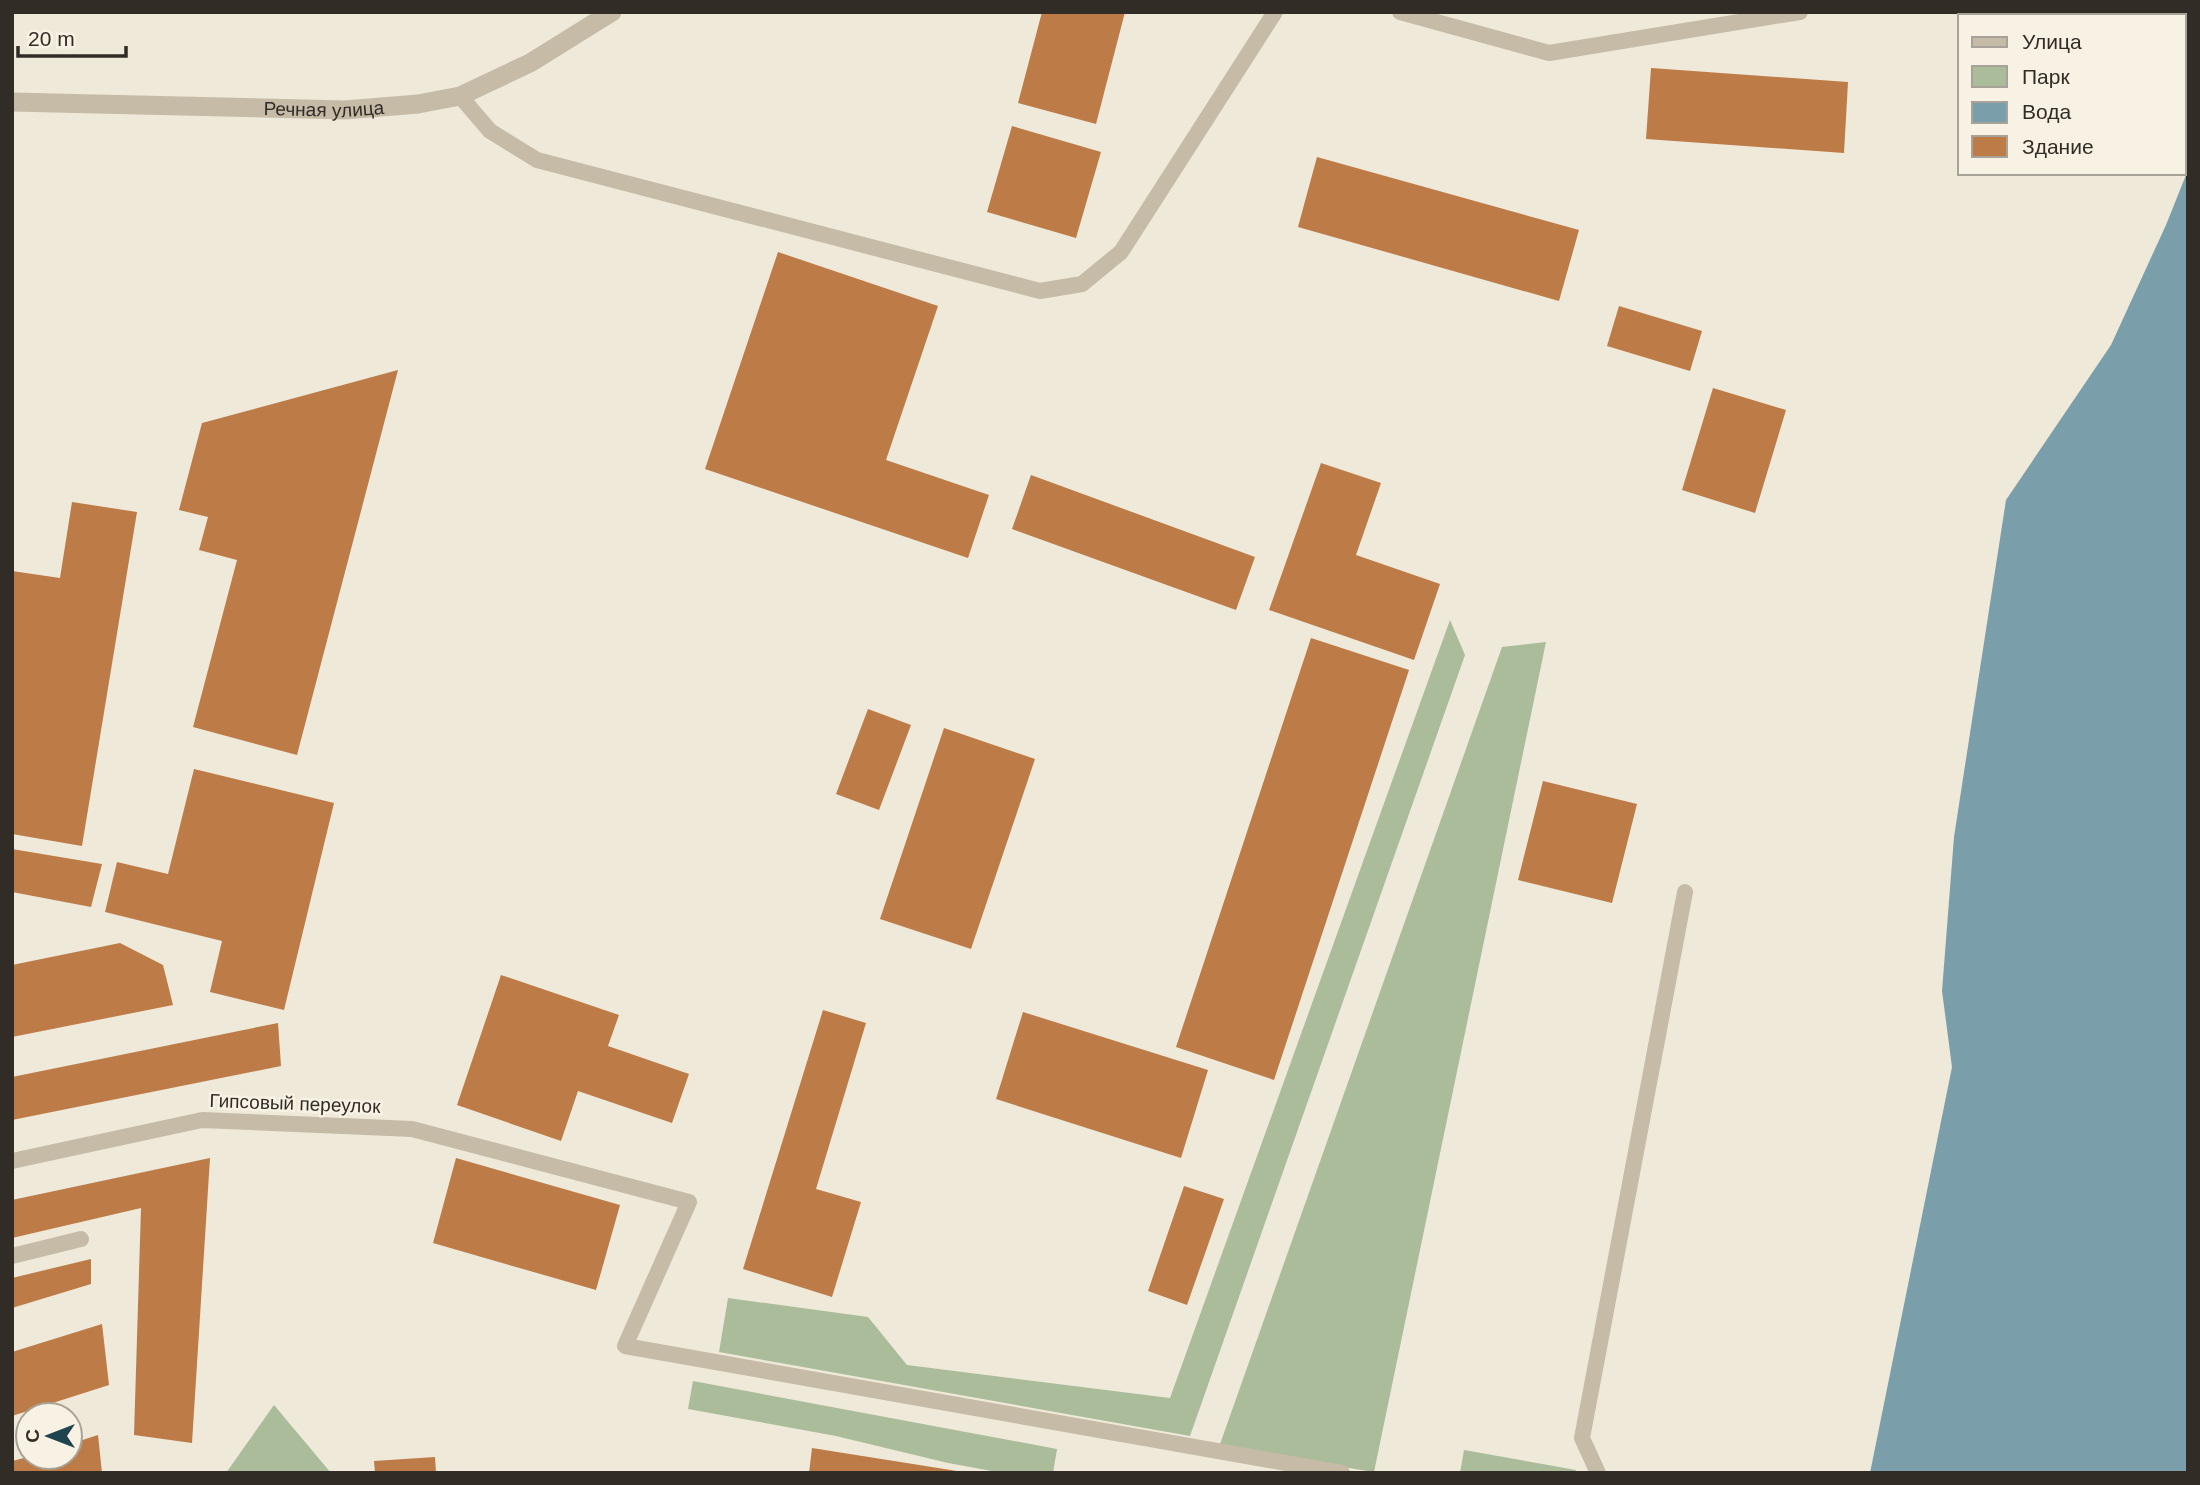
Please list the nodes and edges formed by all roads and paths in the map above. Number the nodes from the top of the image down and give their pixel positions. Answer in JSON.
{"nodes":[{"id":1,"x":612,"y":12,"type":"edge"},
{"id":2,"x":1275,"y":12,"type":"edge"},
{"id":3,"x":1400,"y":12,"type":"edge"},
{"id":4,"x":1800,"y":12,"type":"edge"},
{"id":5,"x":460,"y":96,"type":"junction"},
{"id":6,"x":12,"y":102,"type":"edge"},
{"id":7,"x":1685,"y":892,"type":"dead end"},
{"id":8,"x":12,"y":1161,"type":"edge"},
{"id":9,"x":80,"y":1239,"type":"dead end"},
{"id":10,"x":12,"y":1256,"type":"edge"},
{"id":11,"x":1342,"y":1473,"type":"edge"},
{"id":12,"x":1598,"y":1473,"type":"edge"}],
"edges":[{"from":1,"to":5,"type":"street","name":"Речная улица"},
{"from":2,"to":5,"type":"lane"},
{"from":3,"to":4,"type":"lane"},
{"from":5,"to":6,"type":"street","name":"Речная улица"},
{"from":7,"to":12,"type":"lane"},
{"from":8,"to":11,"type":"lane","name":"Гипсовый переулок"},
{"from":9,"to":10,"type":"lane"}]}
